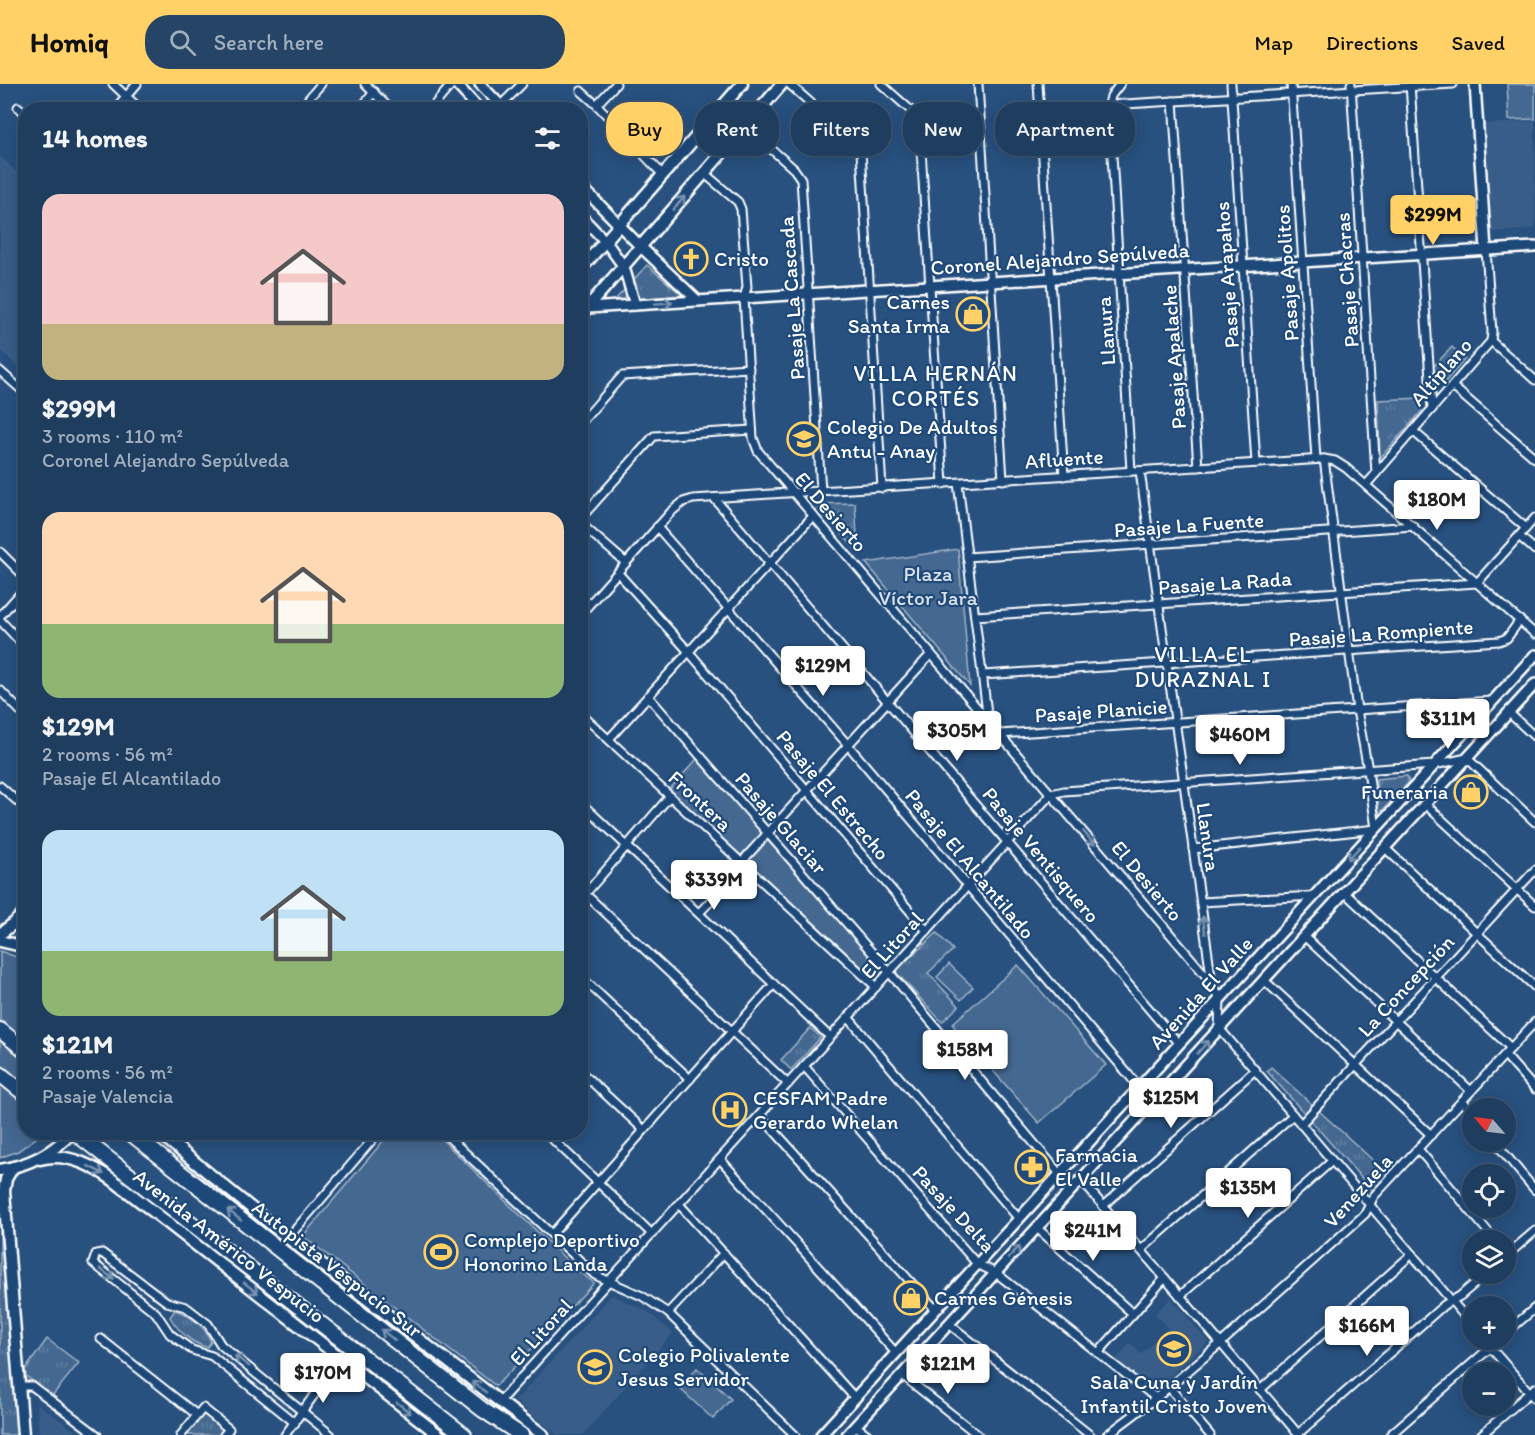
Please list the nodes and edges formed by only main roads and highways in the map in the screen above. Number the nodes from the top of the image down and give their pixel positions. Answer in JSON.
{"nodes":[{"id":1,"x":742,"y":84,"type":"edge"},
{"id":2,"x":782,"y":84,"type":"edge"},
{"id":3,"x":588,"y":261,"type":"edge"},
{"id":4,"x":588,"y":308,"type":"edge"},
{"id":5,"x":18,"y":919,"type":"edge"},
{"id":6,"x":0,"y":934,"type":"edge"},
{"id":7,"x":0,"y":941,"type":"edge"},
{"id":8,"x":18,"y":945,"type":"edge"},
{"id":9,"x":0,"y":1030,"type":"edge"},
{"id":10,"x":18,"y":1045,"type":"edge"},
{"id":11,"x":0,"y":1074,"type":"edge"},
{"id":12,"x":18,"y":1089,"type":"edge"},
{"id":13,"x":65,"y":1140,"type":"edge"},
{"id":14,"x":83,"y":1140,"type":"edge"},
{"id":15,"x":138,"y":1140,"type":"edge"},
{"id":16,"x":168,"y":1140,"type":"edge"},
{"id":17,"x":40,"y":1158,"type":"junction"},
{"id":18,"x":13,"y":1167,"type":"junction"},
{"id":19,"x":0,"y":1170,"type":"edge"},
{"id":20,"x":23,"y":1435,"type":"edge"},
{"id":21,"x":439,"y":1435,"type":"edge"},
{"id":22,"x":464,"y":1435,"type":"edge"},
{"id":23,"x":521,"y":1435,"type":"edge"},
{"id":24,"x":543,"y":1435,"type":"edge"}],
"edges":[{"from":1,"to":3,"type":"main road"},
{"from":4,"to":2,"type":"main road","one_way":true},
{"from":5,"to":6,"type":"main road"},
{"from":7,"to":8,"type":"main road"},
{"from":9,"to":10,"type":"highway"},
{"from":11,"to":12,"type":"highway"},
{"from":13,"to":17,"type":"main road"},
{"from":14,"to":22,"type":"highway"},
{"from":23,"to":15,"type":"highway","name":"Autopista Vespucio Sur","one_way":true},
{"from":24,"to":16,"type":"main road","name":"Avenida Américo Vespucio","one_way":true},
{"from":17,"to":18,"type":"main road"},
{"from":17,"to":21,"type":"main road","name":"Avenida Américo Vespucio","one_way":true},
{"from":18,"to":19,"type":"main road"},
{"from":18,"to":20,"type":"main road"}]}
